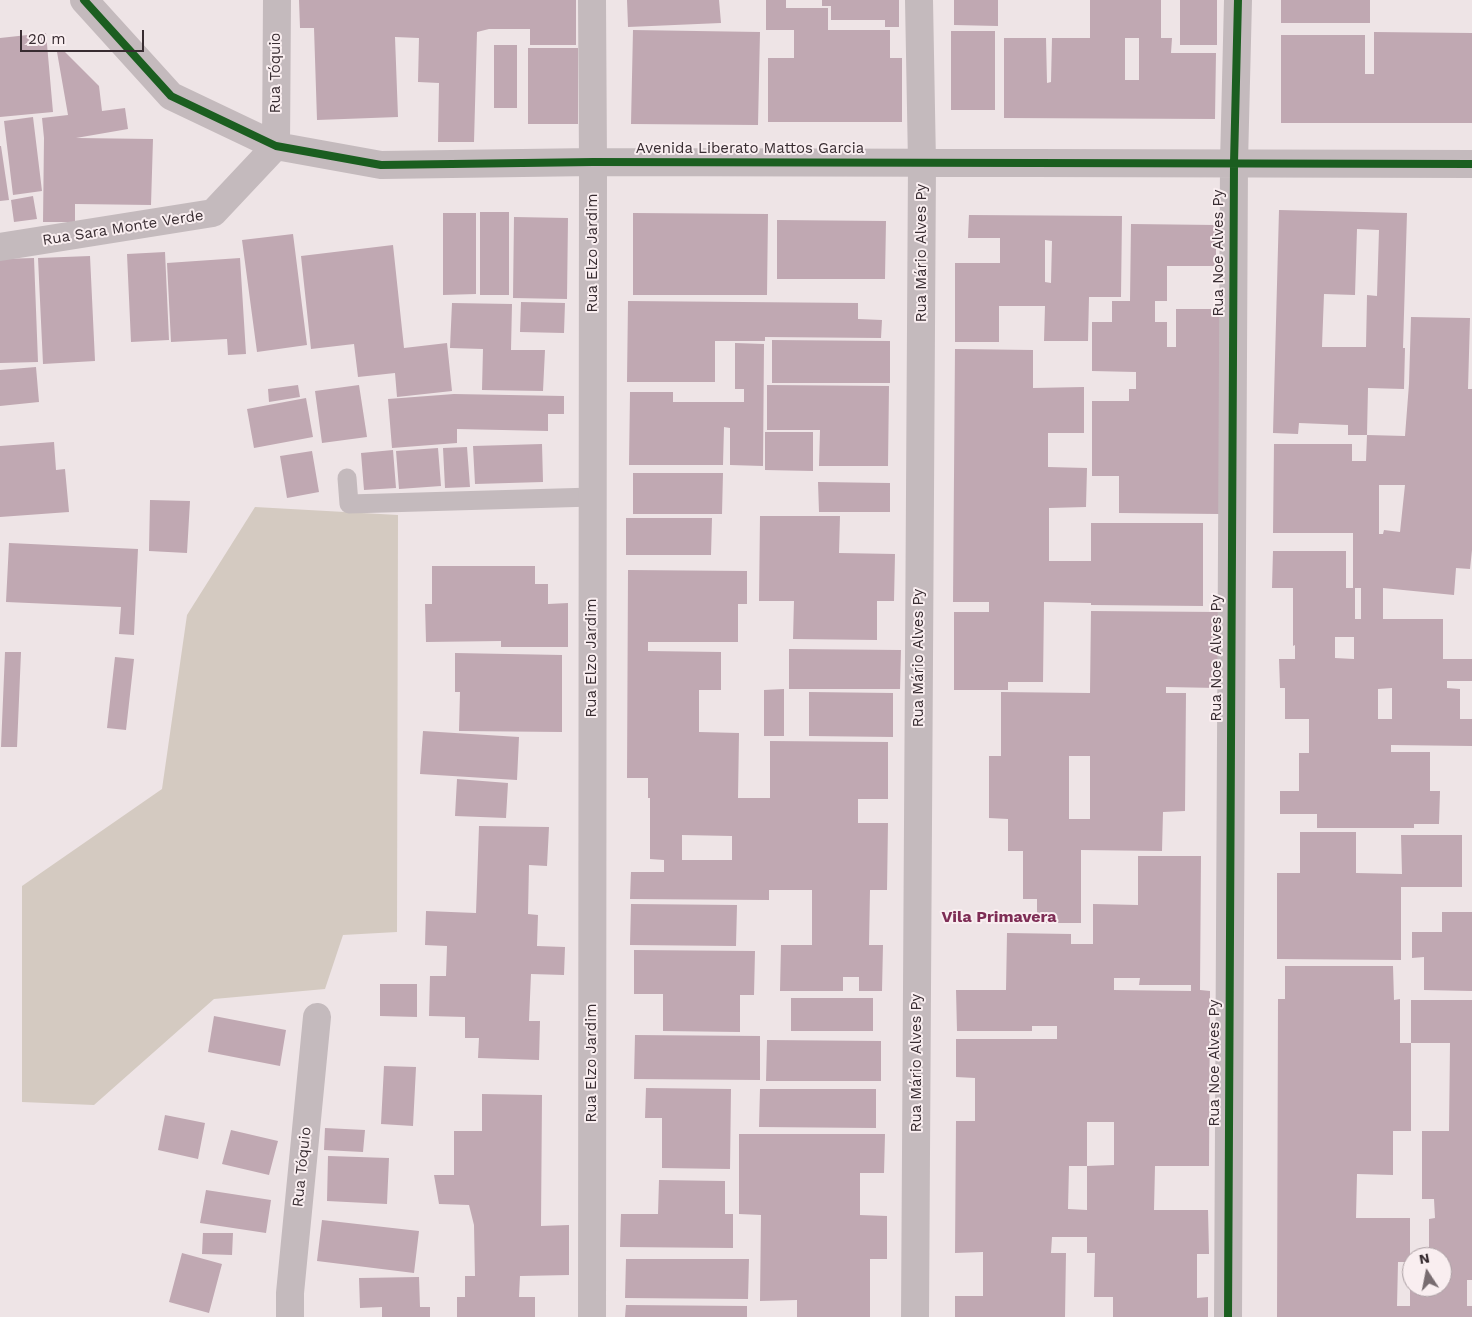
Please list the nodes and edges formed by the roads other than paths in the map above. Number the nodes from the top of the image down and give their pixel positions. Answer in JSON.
{"nodes":[{"id":1,"x":84,"y":0,"type":"edge"},
{"id":2,"x":276,"y":0,"type":"edge"},
{"id":3,"x":592,"y":0,"type":"edge"},
{"id":4,"x":920,"y":0,"type":"edge"},
{"id":5,"x":1238,"y":0,"type":"edge"},
{"id":6,"x":276,"y":146,"type":"junction"},
{"id":7,"x":593,"y":162,"type":"junction"},
{"id":8,"x":922,"y":163,"type":"junction"},
{"id":9,"x":1234,"y":163,"type":"junction"},
{"id":10,"x":1472,"y":164,"type":"edge"},
{"id":11,"x":0,"y":247,"type":"edge"},
{"id":12,"x":347,"y":478,"type":"dead end"},
{"id":13,"x":593,"y":497,"type":"junction"},
{"id":14,"x":317,"y":1017,"type":"dead end"},
{"id":15,"x":290,"y":1317,"type":"edge"},
{"id":16,"x":592,"y":1317,"type":"edge"},
{"id":17,"x":915,"y":1317,"type":"edge"},
{"id":18,"x":1228,"y":1317,"type":"edge"}],
"edges":[{"from":1,"to":6,"type":"street","name":"Avenida Liberato Mattos Garcia"},
{"from":2,"to":6,"type":"street","name":"Rua Tóquio"},
{"from":3,"to":7,"type":"street","name":"Rua Elzo Jardim"},
{"from":4,"to":8,"type":"street","name":"Rua Mário Alves Py"},
{"from":5,"to":9,"type":"street","name":"Rua Noe Alves Py"},
{"from":6,"to":7,"type":"street","name":"Avenida Liberato Mattos Garcia"},
{"from":6,"to":11,"type":"street","name":"Rua Sara Monte Verde"},
{"from":7,"to":8,"type":"street","name":"Avenida Liberato Mattos Garcia"},
{"from":7,"to":13,"type":"street","name":"Rua Elzo Jardim"},
{"from":8,"to":9,"type":"street","name":"Avenida Liberato Mattos Garcia"},
{"from":8,"to":17,"type":"street","name":"Rua Mário Alves Py"},
{"from":9,"to":10,"type":"street","name":"Avenida Liberato Mattos Garcia"},
{"from":9,"to":18,"type":"street","name":"Rua Noe Alves Py"},
{"from":12,"to":13,"type":"lane"},
{"from":13,"to":16,"type":"street","name":"Rua Elzo Jardim"},
{"from":14,"to":15,"type":"street","name":"Rua Tóquio"}]}
